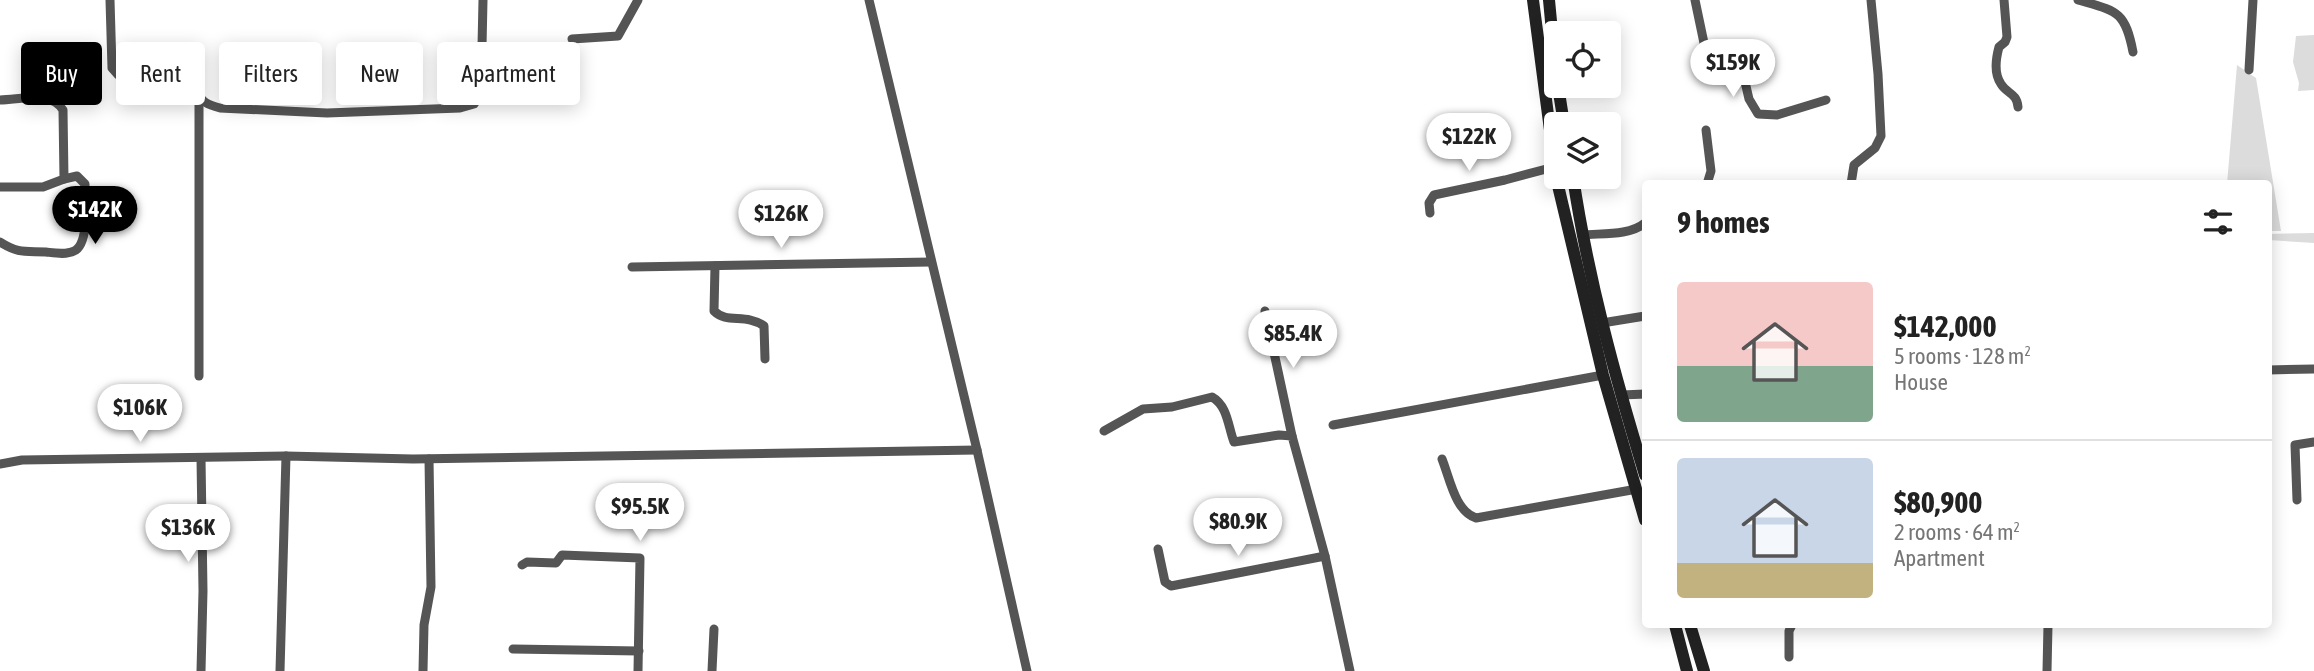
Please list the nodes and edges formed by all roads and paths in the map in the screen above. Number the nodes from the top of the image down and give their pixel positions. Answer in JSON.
{"nodes":[{"id":1,"x":110,"y":0,"type":"edge"},
{"id":2,"x":482,"y":0,"type":"edge"},
{"id":3,"x":638,"y":0,"type":"edge"},
{"id":4,"x":869,"y":0,"type":"edge"},
{"id":5,"x":1532,"y":0,"type":"edge"},
{"id":6,"x":1549,"y":0,"type":"edge"},
{"id":7,"x":1695,"y":0,"type":"edge"},
{"id":8,"x":1871,"y":0,"type":"edge"},
{"id":9,"x":2004,"y":0,"type":"edge"},
{"id":10,"x":2078,"y":0,"type":"edge"},
{"id":11,"x":2253,"y":0,"type":"edge"},
{"id":12,"x":1551,"y":21,"type":"edge"},
{"id":13,"x":572,"y":39,"type":"dead end"},
{"id":14,"x":2133,"y":52,"type":"dead end"},
{"id":15,"x":2249,"y":70,"type":"dead end"},
{"id":16,"x":116,"y":73,"type":"edge"},
{"id":17,"x":0,"y":100,"type":"edge"},
{"id":18,"x":1826,"y":100,"type":"dead end"},
{"id":19,"x":205,"y":102,"type":"edge"},
{"id":20,"x":199,"y":105,"type":"edge"},
{"id":21,"x":2018,"y":107,"type":"dead end"},
{"id":22,"x":1547,"y":112,"type":"edge"},
{"id":23,"x":1706,"y":130,"type":"dead end"},
{"id":24,"x":1544,"y":175,"type":"edge"},
{"id":25,"x":64,"y":179,"type":"junction"},
{"id":26,"x":1709,"y":180,"type":"edge"},
{"id":27,"x":1852,"y":180,"type":"edge"},
{"id":28,"x":0,"y":187,"type":"edge"},
{"id":29,"x":1559,"y":189,"type":"edge"},
{"id":30,"x":1575,"y":189,"type":"edge"},
{"id":31,"x":1430,"y":213,"type":"dead end"},
{"id":32,"x":1642,"y":225,"type":"edge"},
{"id":33,"x":1581,"y":235,"type":"junction"},
{"id":34,"x":0,"y":242,"type":"edge"},
{"id":35,"x":931,"y":262,"type":"junction"},
{"id":36,"x":715,"y":266,"type":"junction"},
{"id":37,"x":632,"y":267,"type":"dead end"},
{"id":38,"x":1265,"y":311,"type":"dead end"},
{"id":39,"x":1642,"y":316,"type":"edge"},
{"id":40,"x":1602,"y":323,"type":"junction"},
{"id":41,"x":765,"y":359,"type":"dead end"},
{"id":42,"x":2314,"y":369,"type":"edge"},
{"id":43,"x":2272,"y":370,"type":"edge"},
{"id":44,"x":1603,"y":375,"type":"junction"},
{"id":45,"x":199,"y":376,"type":"dead end"},
{"id":46,"x":1642,"y":394,"type":"edge"},
{"id":47,"x":1622,"y":395,"type":"junction"},
{"id":48,"x":1334,"y":425,"type":"dead end"},
{"id":49,"x":1104,"y":431,"type":"dead end"},
{"id":50,"x":1292,"y":436,"type":"junction"},
{"id":51,"x":2314,"y":442,"type":"edge"},
{"id":52,"x":977,"y":450,"type":"junction"},
{"id":53,"x":286,"y":456,"type":"junction"},
{"id":54,"x":201,"y":458,"type":"junction"},
{"id":55,"x":429,"y":459,"type":"junction"},
{"id":56,"x":1442,"y":459,"type":"dead end"},
{"id":57,"x":0,"y":464,"type":"edge"},
{"id":58,"x":1642,"y":465,"type":"edge"},
{"id":59,"x":1637,"y":489,"type":"junction"},
{"id":60,"x":2297,"y":500,"type":"dead end"},
{"id":61,"x":1642,"y":508,"type":"edge"},
{"id":62,"x":1158,"y":549,"type":"dead end"},
{"id":63,"x":1325,"y":556,"type":"junction"},
{"id":64,"x":522,"y":565,"type":"dead end"},
{"id":65,"x":1676,"y":628,"type":"edge"},
{"id":66,"x":1691,"y":628,"type":"edge"},
{"id":67,"x":1790,"y":628,"type":"edge"},
{"id":68,"x":2048,"y":628,"type":"edge"},
{"id":69,"x":714,"y":629,"type":"dead end"},
{"id":70,"x":513,"y":649,"type":"dead end"},
{"id":71,"x":639,"y":652,"type":"junction"},
{"id":72,"x":1789,"y":657,"type":"dead end"},
{"id":73,"x":201,"y":671,"type":"edge"},
{"id":74,"x":280,"y":671,"type":"edge"},
{"id":75,"x":423,"y":671,"type":"edge"},
{"id":76,"x":638,"y":671,"type":"edge"},
{"id":77,"x":712,"y":671,"type":"edge"},
{"id":78,"x":1027,"y":671,"type":"edge"},
{"id":79,"x":1350,"y":671,"type":"edge"},
{"id":80,"x":1687,"y":671,"type":"edge"},
{"id":81,"x":1704,"y":671,"type":"edge"},
{"id":82,"x":2047,"y":671,"type":"edge"}],
"edges":[{"from":1,"to":16,"type":"street"},
{"from":2,"to":19,"type":"street"},
{"from":3,"to":13,"type":"street"},
{"from":4,"to":35,"type":"street"},
{"from":5,"to":22,"type":"main road"},
{"from":6,"to":12,"type":"main road"},
{"from":7,"to":18,"type":"street"},
{"from":8,"to":27,"type":"street"},
{"from":9,"to":21,"type":"street"},
{"from":10,"to":14,"type":"street"},
{"from":11,"to":15,"type":"street"},
{"from":17,"to":25,"type":"street"},
{"from":20,"to":45,"type":"street"},
{"from":23,"to":26,"type":"street"},
{"from":24,"to":31,"type":"street"},
{"from":25,"to":28,"type":"street"},
{"from":25,"to":34,"type":"street"},
{"from":29,"to":44,"type":"main road"},
{"from":30,"to":33,"type":"main road"},
{"from":32,"to":33,"type":"street"},
{"from":33,"to":40,"type":"main road"},
{"from":35,"to":36,"type":"street"},
{"from":35,"to":52,"type":"street"},
{"from":36,"to":37,"type":"street"},
{"from":36,"to":41,"type":"street"},
{"from":38,"to":50,"type":"street"},
{"from":39,"to":40,"type":"street"},
{"from":40,"to":47,"type":"main road"},
{"from":42,"to":43,"type":"street"},
{"from":44,"to":48,"type":"street"},
{"from":44,"to":59,"type":"main road"},
{"from":46,"to":47,"type":"street"},
{"from":47,"to":58,"type":"main road"},
{"from":49,"to":50,"type":"street"},
{"from":50,"to":63,"type":"street"},
{"from":51,"to":60,"type":"street"},
{"from":52,"to":55,"type":"street"},
{"from":52,"to":78,"type":"street"},
{"from":53,"to":54,"type":"street"},
{"from":53,"to":55,"type":"street"},
{"from":53,"to":74,"type":"street"},
{"from":54,"to":57,"type":"street"},
{"from":54,"to":73,"type":"street"},
{"from":55,"to":75,"type":"street"},
{"from":56,"to":59,"type":"street"},
{"from":59,"to":61,"type":"main road"},
{"from":62,"to":63,"type":"street"},
{"from":63,"to":79,"type":"street"},
{"from":64,"to":71,"type":"street"},
{"from":65,"to":80,"type":"main road"},
{"from":66,"to":81,"type":"main road"},
{"from":67,"to":72,"type":"street"},
{"from":68,"to":82,"type":"street"},
{"from":69,"to":77,"type":"street"},
{"from":70,"to":71,"type":"street"},
{"from":71,"to":76,"type":"street"}]}
